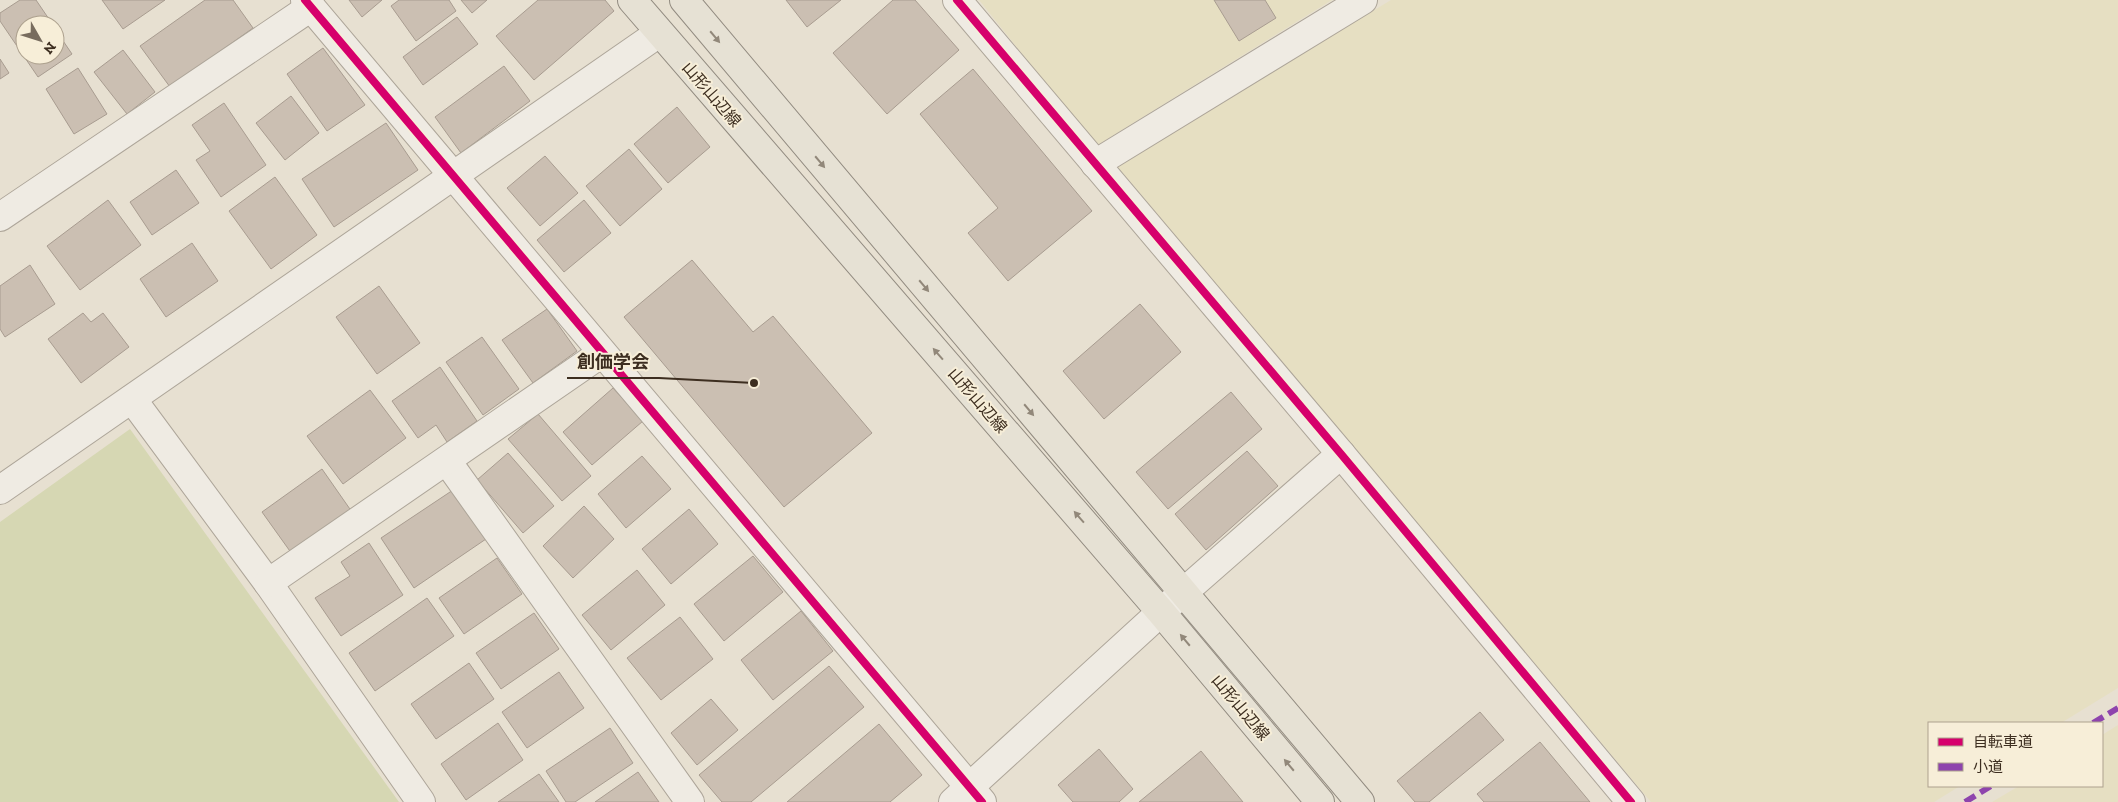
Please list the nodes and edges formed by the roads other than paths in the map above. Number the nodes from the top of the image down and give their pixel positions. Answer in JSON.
{"nodes":[{"id":1,"x":632,"y":0,"type":"edge"},
{"id":2,"x":684,"y":0,"type":"edge"},
{"id":3,"x":957,"y":0,"type":"edge"},
{"id":4,"x":1363,"y":0,"type":"edge"},
{"id":5,"x":308,"y":3,"type":"edge"},
{"id":6,"x":659,"y":32,"type":"junction"},
{"id":7,"x":1095,"y":164,"type":"junction"},
{"id":8,"x":454,"y":174,"type":"junction"},
{"id":9,"x":0,"y":217,"type":"edge"},
{"id":10,"x":602,"y":353,"type":"junction"},
{"id":11,"x":132,"y":399,"type":"junction"},
{"id":12,"x":1341,"y":454,"type":"junction"},
{"id":13,"x":447,"y":461,"type":"junction"},
{"id":14,"x":0,"y":490,"type":"edge"},
{"id":15,"x":268,"y":583,"type":"junction"},
{"id":16,"x":1183,"y":593,"type":"junction"},
{"id":17,"x":1161,"y":612,"type":"junction"},
{"id":18,"x":968,"y":797,"type":"edge"},
{"id":19,"x":421,"y":802,"type":"edge"},
{"id":20,"x":690,"y":802,"type":"edge"},
{"id":21,"x":1320,"y":802,"type":"edge"},
{"id":22,"x":1360,"y":802,"type":"edge"},
{"id":23,"x":1631,"y":802,"type":"edge"}],
"edges":[{"from":1,"to":6,"type":"main road","name":"山形山辺線"},
{"from":2,"to":16,"type":"main road","name":"山形山辺線","one_way":true},
{"from":3,"to":7,"type":"street"},
{"from":4,"to":7,"type":"street"},
{"from":5,"to":8,"type":"street"},
{"from":5,"to":9,"type":"street"},
{"from":6,"to":8,"type":"street"},
{"from":17,"to":6,"type":"main road","name":"山形山辺線","one_way":true},
{"from":7,"to":12,"type":"street"},
{"from":8,"to":10,"type":"street"},
{"from":8,"to":11,"type":"street"},
{"from":10,"to":13,"type":"street"},
{"from":10,"to":18,"type":"street"},
{"from":11,"to":14,"type":"street"},
{"from":11,"to":15,"type":"street"},
{"from":12,"to":16,"type":"street"},
{"from":12,"to":23,"type":"street"},
{"from":13,"to":15,"type":"street"},
{"from":13,"to":20,"type":"street"},
{"from":15,"to":19,"type":"street"},
{"from":16,"to":17,"type":"street"},
{"from":16,"to":22,"type":"main road","name":"山形山辺線"},
{"from":17,"to":18,"type":"street"},
{"from":21,"to":17,"type":"main road","name":"山形山辺線","one_way":true}]}
